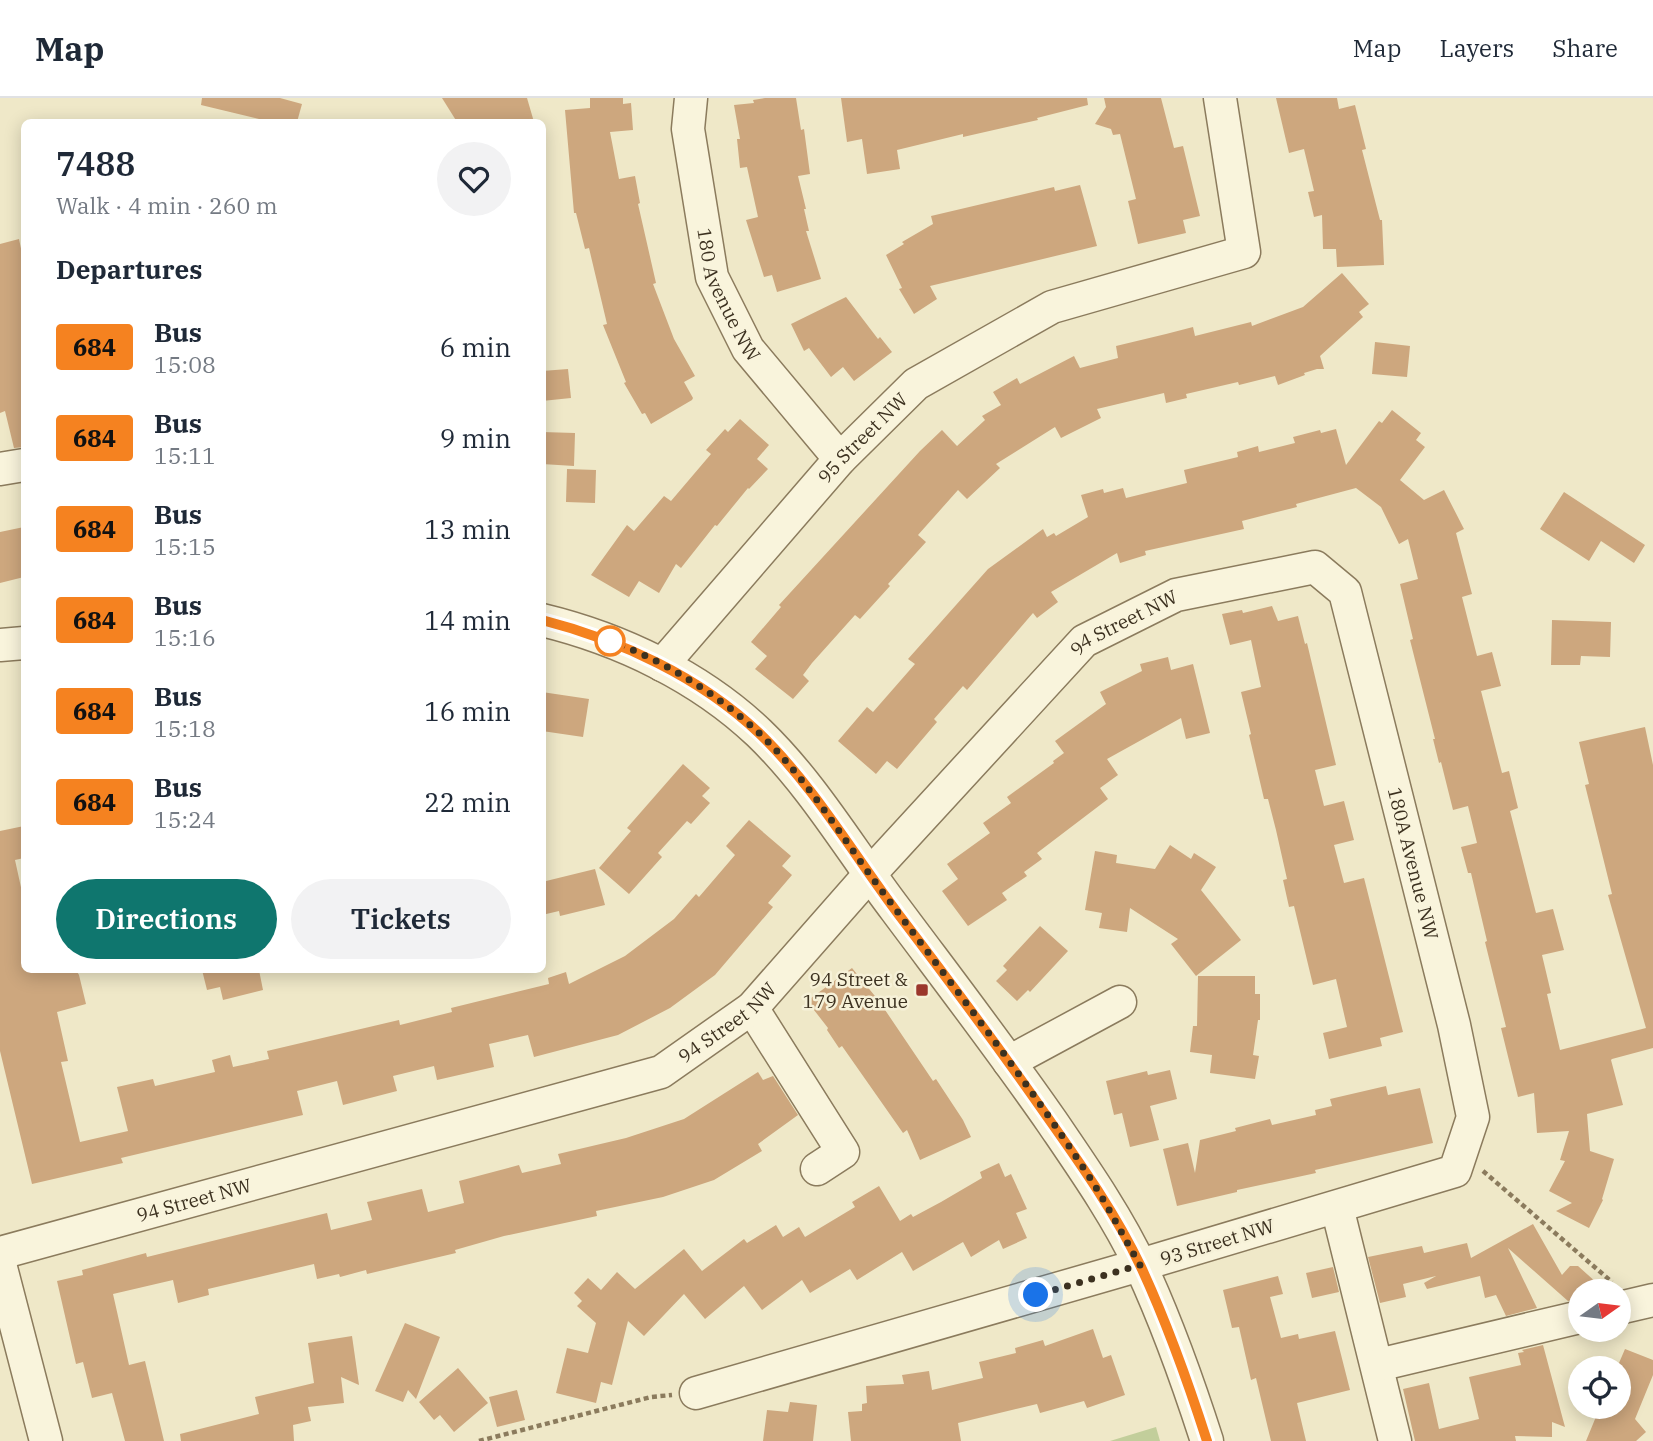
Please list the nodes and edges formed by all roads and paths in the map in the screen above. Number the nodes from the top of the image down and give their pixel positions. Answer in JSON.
{"nodes":[{"id":1,"x":691,"y":98,"type":"edge"},
{"id":2,"x":1220,"y":98,"type":"edge"},
{"id":3,"x":839,"y":459,"type":"junction"},
{"id":4,"x":21,"y":466,"type":"edge"},
{"id":5,"x":0,"y":469,"type":"edge"},
{"id":6,"x":1315,"y":567,"type":"joint"},
{"id":7,"x":546,"y":621,"type":"edge"},
{"id":8,"x":21,"y":643,"type":"edge"},
{"id":9,"x":0,"y":645,"type":"edge"},
{"id":10,"x":662,"y":665,"type":"junction"},
{"id":11,"x":869,"y":875,"type":"junction"},
{"id":12,"x":1120,"y":1002,"type":"dead end"},
{"id":13,"x":752,"y":1008,"type":"junction"},
{"id":14,"x":1009,"y":1062,"type":"junction"},
{"id":15,"x":1458,"y":1162,"type":"junction"},
{"id":16,"x":817,"y":1169,"type":"dead end"},
{"id":17,"x":1337,"y":1207,"type":"junction"},
{"id":18,"x":0,"y":1253,"type":"edge"},
{"id":19,"x":0,"y":1264,"type":"edge"},
{"id":20,"x":1140,"y":1265,"type":"junction"},
{"id":21,"x":1596,"y":1279,"type":"edge"},
{"id":22,"x":1631,"y":1299,"type":"edge"},
{"id":23,"x":1653,"y":1300,"type":"edge"},
{"id":24,"x":1568,"y":1320,"type":"edge"},
{"id":25,"x":1378,"y":1365,"type":"junction"},
{"id":26,"x":696,"y":1393,"type":"joint"},
{"id":27,"x":46,"y":1441,"type":"edge"},
{"id":28,"x":479,"y":1441,"type":"edge"},
{"id":29,"x":1206,"y":1441,"type":"edge"},
{"id":30,"x":1395,"y":1441,"type":"edge"}],
"edges":[{"from":1,"to":3,"type":"street","name":"180 Avenue NW"},
{"from":2,"to":3,"type":"street","name":"95 Street NW"},
{"from":3,"to":10,"type":"street","name":"95 Street NW"},
{"from":4,"to":5,"type":"street"},
{"from":6,"to":11,"type":"street","name":"94 Street NW"},
{"from":6,"to":15,"type":"street","name":"180A Avenue NW"},
{"from":7,"to":10,"type":"street"},
{"from":8,"to":9,"type":"street"},
{"from":10,"to":11,"type":"street"},
{"from":11,"to":13,"type":"street","name":"94 Street NW"},
{"from":11,"to":14,"type":"street"},
{"from":12,"to":14,"type":"street"},
{"from":13,"to":16,"type":"street"},
{"from":13,"to":18,"type":"street","name":"94 Street NW"},
{"from":14,"to":20,"type":"street"},
{"from":15,"to":17,"type":"street","name":"93 Street NW"},
{"from":15,"to":21,"type":"path"},
{"from":17,"to":20,"type":"street","name":"93 Street NW"},
{"from":17,"to":25,"type":"street"},
{"from":19,"to":27,"type":"street"},
{"from":20,"to":26,"type":"street","name":"93 Street NW"},
{"from":20,"to":29,"type":"street"},
{"from":22,"to":23,"type":"street"},
{"from":24,"to":25,"type":"street"},
{"from":25,"to":30,"type":"street"},
{"from":26,"to":28,"type":"path"}]}
